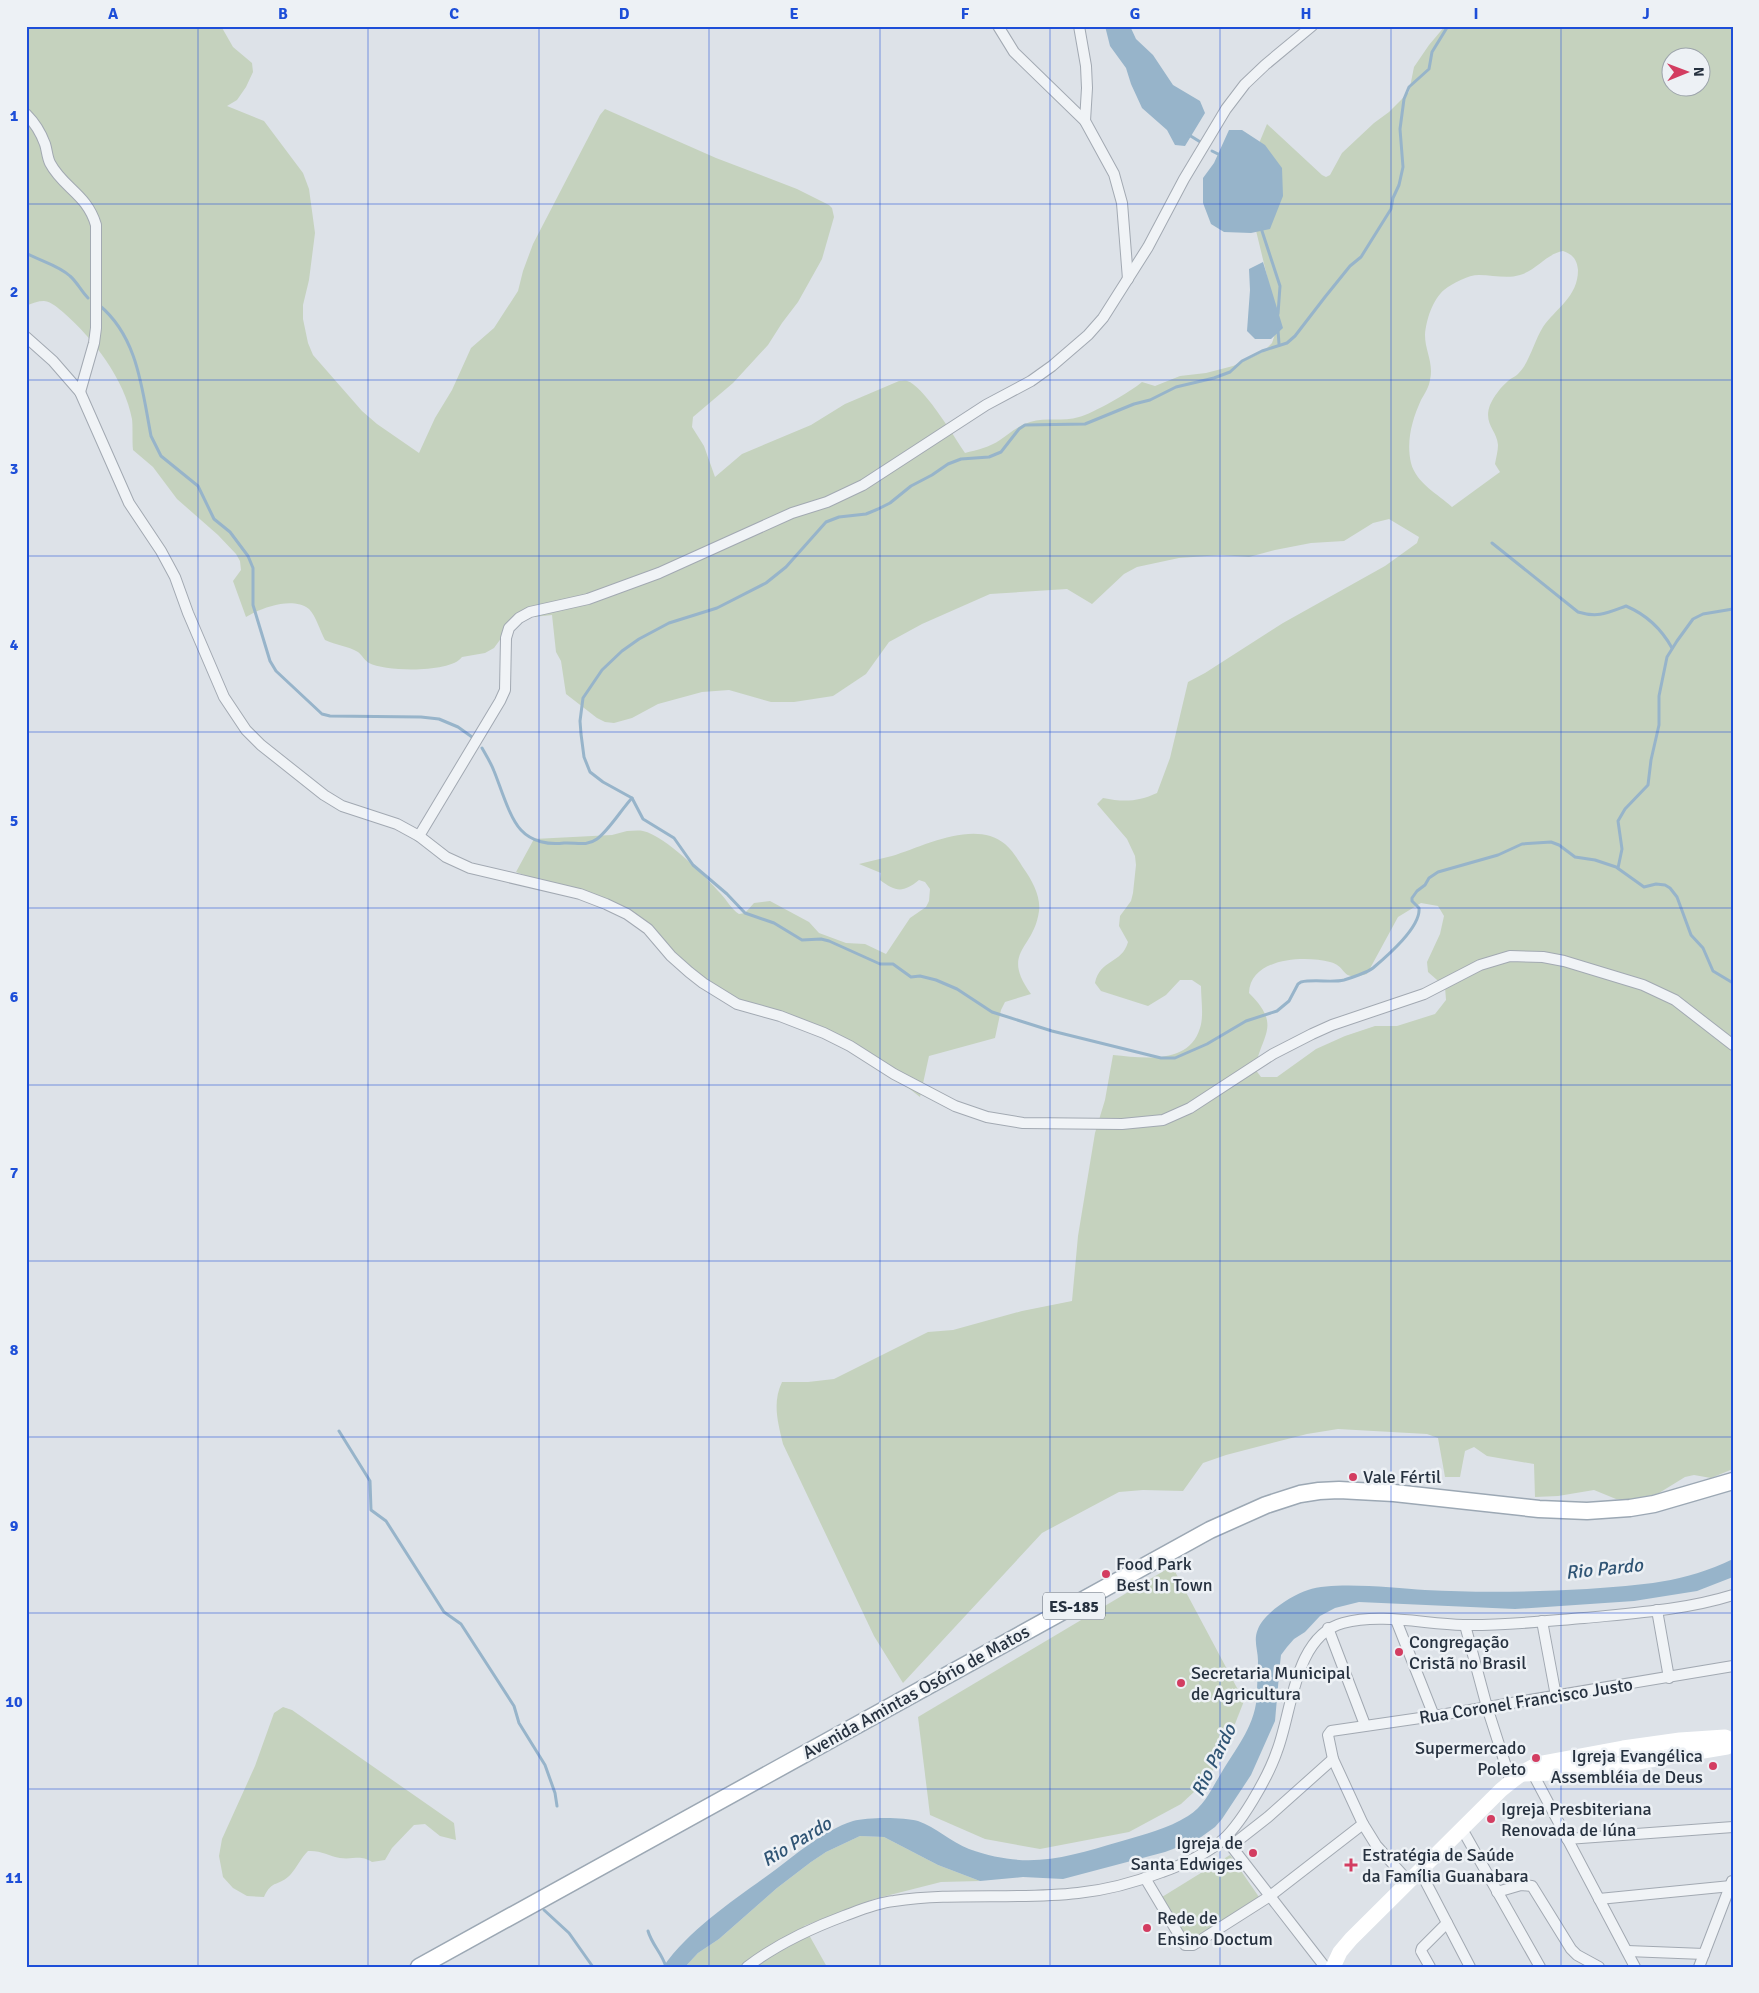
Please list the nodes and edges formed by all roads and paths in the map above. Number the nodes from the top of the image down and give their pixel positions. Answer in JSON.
{"nodes":[{"id":1,"x":998,"y":26,"type":"edge"},
{"id":2,"x":1079,"y":26,"type":"edge"},
{"id":3,"x":1311,"y":26,"type":"edge"},
{"id":4,"x":26,"y":114,"type":"edge"},
{"id":5,"x":1085,"y":121,"type":"junction"},
{"id":6,"x":1128,"y":279,"type":"junction"},
{"id":7,"x":26,"y":337,"type":"edge"},
{"id":8,"x":80,"y":392,"type":"junction"},
{"id":9,"x":419,"y":836,"type":"junction"},
{"id":10,"x":1733,"y":1045,"type":"edge"},
{"id":11,"x":1733,"y":1480,"type":"edge"},
{"id":12,"x":1733,"y":1595,"type":"edge"},
{"id":13,"x":1657,"y":1610,"type":"junction"},
{"id":14,"x":1396,"y":1620,"type":"junction"},
{"id":15,"x":1542,"y":1622,"type":"junction"},
{"id":16,"x":1465,"y":1625,"type":"junction"},
{"id":17,"x":1328,"y":1628,"type":"junction"},
{"id":18,"x":1733,"y":1666,"type":"edge"},
{"id":19,"x":1669,"y":1678,"type":"junction"},
{"id":20,"x":1556,"y":1696,"type":"junction"},
{"id":21,"x":1487,"y":1707,"type":"junction"},
{"id":22,"x":1434,"y":1716,"type":"junction"},
{"id":23,"x":1365,"y":1726,"type":"junction"},
{"id":24,"x":1733,"y":1742,"type":"edge"},
{"id":25,"x":1333,"y":1759,"type":"junction"},
{"id":26,"x":1524,"y":1775,"type":"junction"},
{"id":27,"x":1363,"y":1824,"type":"junction"},
{"id":28,"x":1733,"y":1827,"type":"edge"},
{"id":29,"x":1462,"y":1829,"type":"junction"},
{"id":30,"x":1567,"y":1839,"type":"junction"},
{"id":31,"x":1228,"y":1842,"type":"junction"},
{"id":32,"x":1420,"y":1871,"type":"junction"},
{"id":33,"x":1145,"y":1878,"type":"junction"},
{"id":34,"x":1409,"y":1882,"type":"junction"},
{"id":35,"x":1732,"y":1883,"type":"edge"},
{"id":36,"x":1496,"y":1892,"type":"junction"},
{"id":37,"x":1270,"y":1896,"type":"junction"},
{"id":38,"x":1726,"y":1897,"type":"junction"},
{"id":39,"x":1599,"y":1899,"type":"junction"},
{"id":40,"x":1733,"y":1906,"type":"edge"},
{"id":41,"x":1447,"y":1923,"type":"junction"},
{"id":42,"x":1627,"y":1951,"type":"junction"},
{"id":43,"x":1704,"y":1954,"type":"junction"},
{"id":44,"x":419,"y":1967,"type":"edge"},
{"id":45,"x":748,"y":1967,"type":"edge"},
{"id":46,"x":1325,"y":1967,"type":"edge"},
{"id":47,"x":1333,"y":1967,"type":"edge"},
{"id":48,"x":1430,"y":1967,"type":"edge"},
{"id":49,"x":1470,"y":1967,"type":"edge"},
{"id":50,"x":1539,"y":1967,"type":"edge"},
{"id":51,"x":1599,"y":1967,"type":"edge"},
{"id":52,"x":1635,"y":1967,"type":"edge"},
{"id":53,"x":1699,"y":1967,"type":"edge"}],
"edges":[{"from":1,"to":5,"type":"street"},
{"from":2,"to":5,"type":"street"},
{"from":3,"to":6,"type":"street"},
{"from":4,"to":8,"type":"street"},
{"from":5,"to":6,"type":"street"},
{"from":6,"to":9,"type":"street"},
{"from":7,"to":8,"type":"street"},
{"from":8,"to":9,"type":"street"},
{"from":9,"to":10,"type":"street"},
{"from":11,"to":44,"type":"main road","name":"Avenida Amintas Osório de Matos","number":"ES-185"},
{"from":12,"to":13,"type":"street"},
{"from":13,"to":15,"type":"street"},
{"from":13,"to":19,"type":"street"},
{"from":14,"to":16,"type":"street"},
{"from":14,"to":17,"type":"street"},
{"from":14,"to":22,"type":"street"},
{"from":15,"to":16,"type":"street"},
{"from":15,"to":20,"type":"street"},
{"from":16,"to":21,"type":"street"},
{"from":17,"to":23,"type":"street"},
{"from":17,"to":31,"type":"street"},
{"from":18,"to":19,"type":"street","name":"Rua Coronel Francisco Justo"},
{"from":19,"to":20,"type":"street","name":"Rua Coronel Francisco Justo"},
{"from":20,"to":21,"type":"street","name":"Rua Coronel Francisco Justo"},
{"from":21,"to":22,"type":"street","name":"Rua Coronel Francisco Justo"},
{"from":21,"to":26,"type":"street"},
{"from":22,"to":23,"type":"street","name":"Rua Coronel Francisco Justo"},
{"from":23,"to":25,"type":"street","name":"Rua Coronel Francisco Justo"},
{"from":24,"to":26,"type":"main road"},
{"from":25,"to":27,"type":"street"},
{"from":25,"to":31,"type":"street"},
{"from":26,"to":29,"type":"main road"},
{"from":26,"to":30,"type":"street"},
{"from":27,"to":34,"type":"street"},
{"from":27,"to":37,"type":"street"},
{"from":28,"to":30,"type":"street"},
{"from":29,"to":32,"type":"main road"},
{"from":29,"to":36,"type":"street"},
{"from":30,"to":39,"type":"street"},
{"from":31,"to":33,"type":"street"},
{"from":31,"to":37,"type":"street"},
{"from":32,"to":34,"type":"main road"},
{"from":32,"to":41,"type":"street"},
{"from":33,"to":37,"type":"street"},
{"from":33,"to":45,"type":"street"},
{"from":34,"to":47,"type":"main road"},
{"from":35,"to":38,"type":"street"},
{"from":35,"to":39,"type":"street"},
{"from":36,"to":50,"type":"street"},
{"from":36,"to":51,"type":"street"},
{"from":37,"to":46,"type":"street"},
{"from":38,"to":40,"type":"street"},
{"from":38,"to":43,"type":"street"},
{"from":39,"to":42,"type":"street"},
{"from":41,"to":48,"type":"street"},
{"from":41,"to":49,"type":"street"},
{"from":42,"to":43,"type":"street"},
{"from":42,"to":52,"type":"street"},
{"from":43,"to":53,"type":"street"}]}
